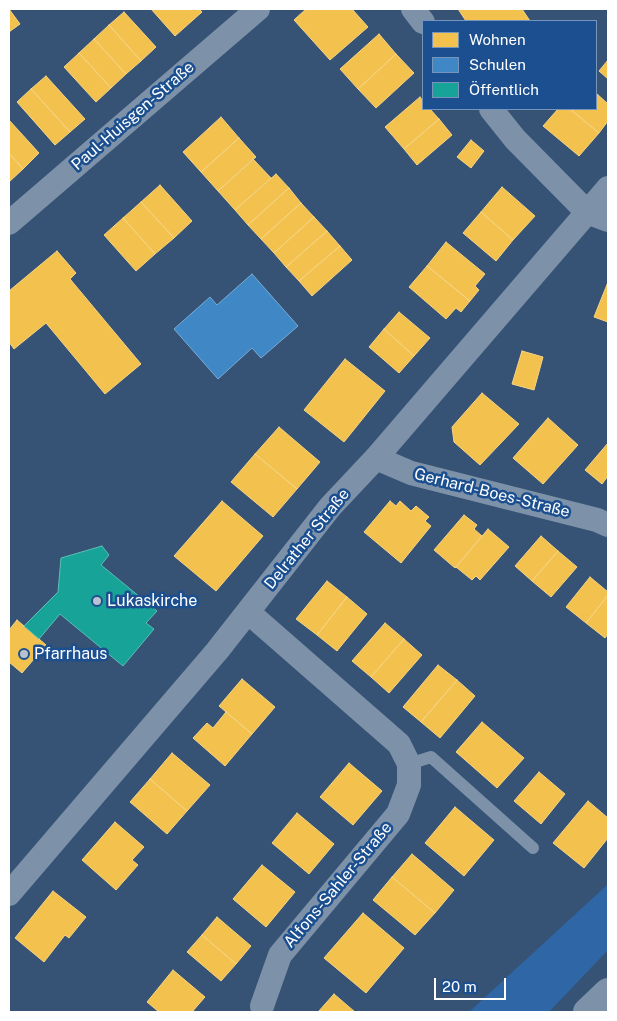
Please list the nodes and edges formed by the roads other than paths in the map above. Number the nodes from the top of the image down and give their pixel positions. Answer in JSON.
{"nodes":[{"id":1,"x":258,"y":9,"type":"edge"},
{"id":2,"x":413,"y":9,"type":"edge"},
{"id":3,"x":422,"y":21,"type":"edge"},
{"id":4,"x":492,"y":110,"type":"edge"},
{"id":5,"x":608,"y":188,"type":"edge"},
{"id":6,"x":598,"y":216,"type":"edge"},
{"id":7,"x":9,"y":223,"type":"edge"},
{"id":8,"x":376,"y":458,"type":"junction"},
{"id":9,"x":608,"y":525,"type":"edge"},
{"id":10,"x":248,"y":612,"type":"junction"},
{"id":11,"x":409,"y":764,"type":"junction"},
{"id":12,"x":533,"y":848,"type":"dead end"},
{"id":13,"x":9,"y":894,"type":"edge"},
{"id":14,"x":608,"y":992,"type":"edge"},
{"id":15,"x":262,"y":1006,"type":"dead end"},
{"id":16,"x":587,"y":1012,"type":"edge"}],
"edges":[{"from":1,"to":7,"type":"street","name":"Paul-Huisgen-Straße"},
{"from":2,"to":3,"type":"street"},
{"from":4,"to":6,"type":"street"},
{"from":5,"to":6,"type":"street","name":"Delrather Straße"},
{"from":6,"to":8,"type":"street","name":"Delrather Straße"},
{"from":8,"to":9,"type":"street","name":"Gerhard-Boes-Straße"},
{"from":8,"to":10,"type":"street","name":"Delrather Straße"},
{"from":10,"to":11,"type":"street"},
{"from":10,"to":13,"type":"street","name":"Delrather Straße"},
{"from":11,"to":12,"type":"lane"},
{"from":11,"to":15,"type":"street","name":"Alfons-Sahler-Straße"},
{"from":14,"to":16,"type":"street"}]}
